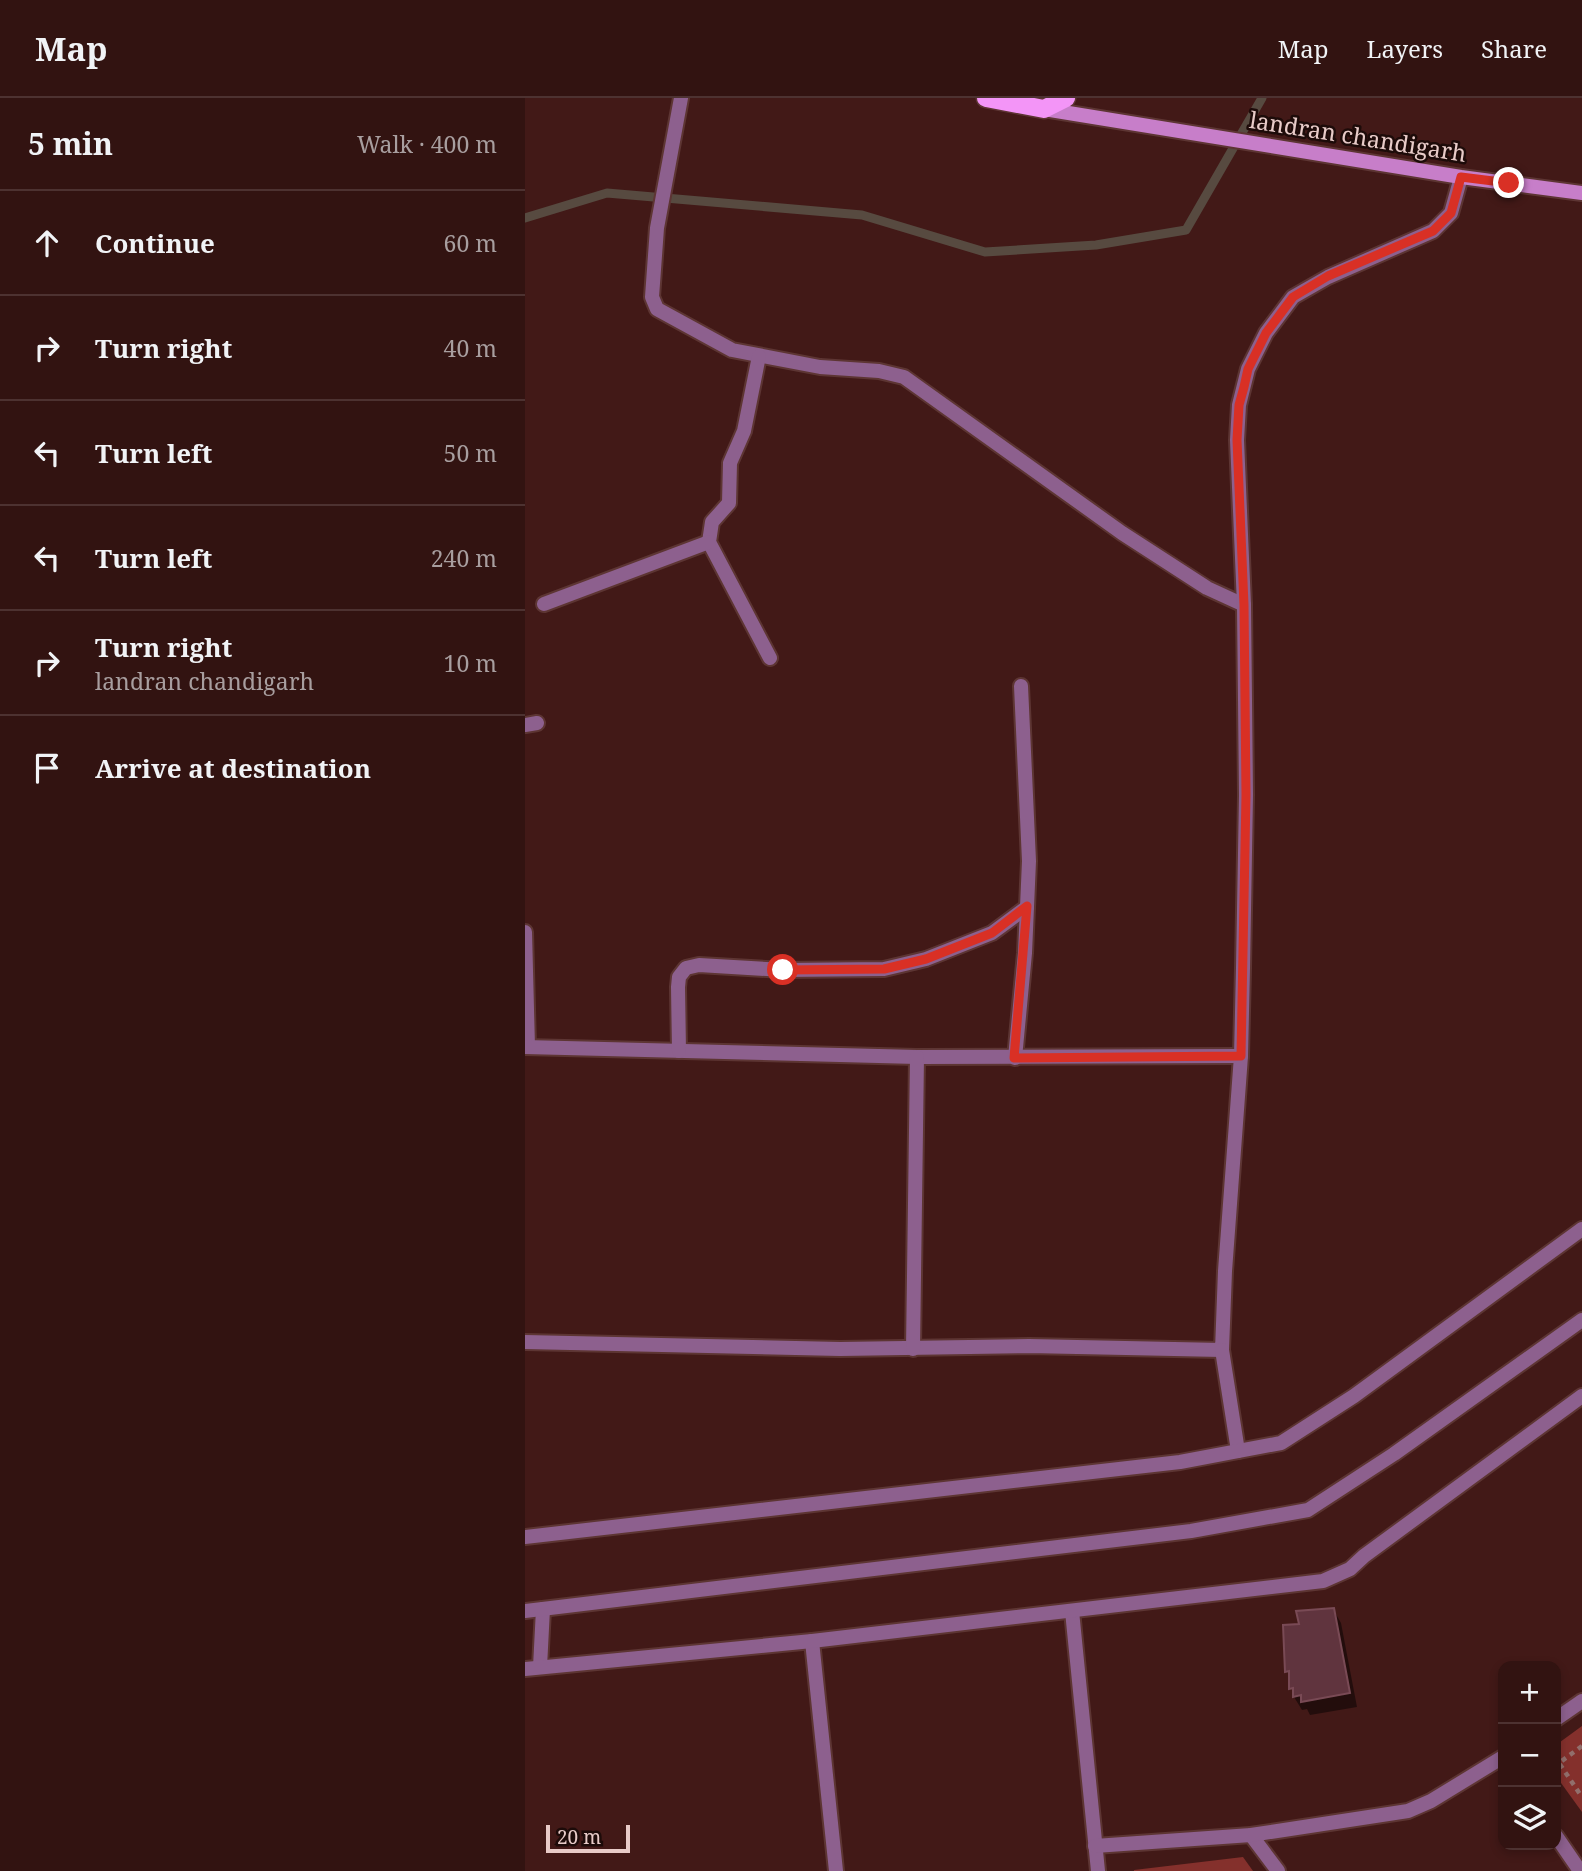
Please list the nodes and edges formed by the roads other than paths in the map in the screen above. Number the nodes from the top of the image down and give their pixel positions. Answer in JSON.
{"nodes":[{"id":1,"x":681,"y":98,"type":"edge"},
{"id":2,"x":986,"y":98,"type":"edge"},
{"id":3,"x":1066,"y":98,"type":"edge"},
{"id":4,"x":1044,"y":109,"type":"junction"},
{"id":5,"x":1461,"y":177,"type":"junction"},
{"id":6,"x":1582,"y":192,"type":"edge"},
{"id":7,"x":759,"y":356,"type":"junction"},
{"id":8,"x":709,"y":542,"type":"junction"},
{"id":9,"x":544,"y":604,"type":"dead end"},
{"id":10,"x":1244,"y":605,"type":"junction"},
{"id":11,"x":770,"y":658,"type":"dead end"},
{"id":12,"x":1021,"y":686,"type":"dead end"},
{"id":13,"x":1027,"y":906,"type":"junction"},
{"id":14,"x":525,"y":932,"type":"edge"},
{"id":15,"x":526,"y":1047,"type":"edge"},
{"id":16,"x":679,"y":1051,"type":"junction"},
{"id":17,"x":1241,"y":1056,"type":"junction"},
{"id":18,"x":917,"y":1057,"type":"junction"},
{"id":19,"x":1014,"y":1058,"type":"junction"},
{"id":20,"x":1582,"y":1229,"type":"edge"},
{"id":21,"x":1582,"y":1320,"type":"edge"},
{"id":22,"x":525,"y":1342,"type":"edge"},
{"id":23,"x":913,"y":1349,"type":"junction"},
{"id":24,"x":1222,"y":1350,"type":"junction"},
{"id":25,"x":1582,"y":1396,"type":"edge"},
{"id":26,"x":1238,"y":1451,"type":"junction"},
{"id":27,"x":525,"y":1537,"type":"edge"},
{"id":28,"x":543,"y":1609,"type":"junction"},
{"id":29,"x":525,"y":1611,"type":"edge"},
{"id":30,"x":1072,"y":1611,"type":"junction"},
{"id":31,"x":811,"y":1641,"type":"junction"},
{"id":32,"x":532,"y":1668,"type":"edge"},
{"id":33,"x":1582,"y":1701,"type":"edge"},
{"id":34,"x":1561,"y":1716,"type":"edge"},
{"id":35,"x":1498,"y":1761,"type":"edge"},
{"id":36,"x":1251,"y":1835,"type":"junction"},
{"id":37,"x":1561,"y":1843,"type":"edge"},
{"id":38,"x":1095,"y":1846,"type":"junction"},
{"id":39,"x":836,"y":1871,"type":"edge"},
{"id":40,"x":1098,"y":1871,"type":"edge"},
{"id":41,"x":1278,"y":1871,"type":"edge"},
{"id":42,"x":1580,"y":1871,"type":"edge"}],
"edges":[{"from":1,"to":7,"type":"street"},
{"from":2,"to":4,"type":"main road"},
{"from":3,"to":4,"type":"main road"},
{"from":4,"to":5,"type":"main road","name":"landran chandigarh"},
{"from":5,"to":6,"type":"main road","name":"landran chandigarh"},
{"from":5,"to":10,"type":"street"},
{"from":7,"to":8,"type":"street"},
{"from":7,"to":10,"type":"street"},
{"from":8,"to":9,"type":"street"},
{"from":8,"to":11,"type":"street"},
{"from":10,"to":17,"type":"street"},
{"from":12,"to":13,"type":"street"},
{"from":13,"to":16,"type":"street"},
{"from":13,"to":19,"type":"street"},
{"from":14,"to":15,"type":"street"},
{"from":15,"to":16,"type":"street"},
{"from":16,"to":18,"type":"street"},
{"from":17,"to":19,"type":"street"},
{"from":17,"to":24,"type":"street"},
{"from":18,"to":19,"type":"street"},
{"from":18,"to":23,"type":"street"},
{"from":20,"to":26,"type":"street"},
{"from":21,"to":28,"type":"street"},
{"from":22,"to":23,"type":"street"},
{"from":23,"to":24,"type":"street"},
{"from":24,"to":26,"type":"street"},
{"from":25,"to":30,"type":"street"},
{"from":26,"to":27,"type":"street"},
{"from":28,"to":29,"type":"street"},
{"from":28,"to":32,"type":"street"},
{"from":30,"to":31,"type":"street"},
{"from":30,"to":38,"type":"street"},
{"from":31,"to":32,"type":"street"},
{"from":31,"to":39,"type":"street"},
{"from":33,"to":34,"type":"street"},
{"from":35,"to":36,"type":"street"},
{"from":36,"to":38,"type":"street"},
{"from":36,"to":41,"type":"street"},
{"from":37,"to":42,"type":"street"},
{"from":38,"to":40,"type":"street"}]}
